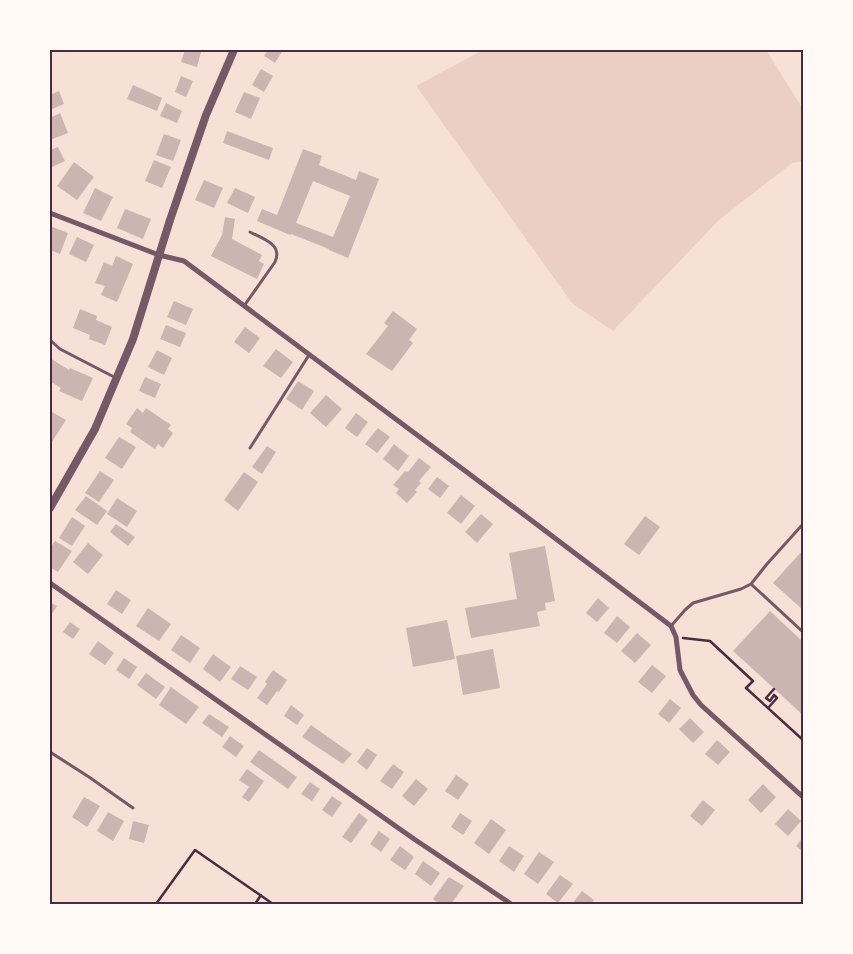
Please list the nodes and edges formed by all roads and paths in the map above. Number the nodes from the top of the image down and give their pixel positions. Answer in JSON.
{"nodes":[{"id":1,"x":234,"y":50,"type":"edge"},
{"id":2,"x":50,"y":213,"type":"edge"},
{"id":3,"x":250,"y":232,"type":"dead end"},
{"id":4,"x":159,"y":255,"type":"junction"},
{"id":5,"x":244,"y":306,"type":"junction"},
{"id":6,"x":50,"y":340,"type":"edge"},
{"id":7,"x":309,"y":355,"type":"junction"},
{"id":8,"x":117,"y":378,"type":"junction"},
{"id":9,"x":250,"y":448,"type":"dead end"},
{"id":10,"x":50,"y":508,"type":"edge"},
{"id":11,"x":803,"y":524,"type":"edge"},
{"id":12,"x":50,"y":583,"type":"edge"},
{"id":13,"x":751,"y":584,"type":"junction"},
{"id":14,"x":671,"y":626,"type":"junction"},
{"id":15,"x":803,"y":632,"type":"edge"},
{"id":16,"x":676,"y":637,"type":"junction"},
{"id":17,"x":774,"y":689,"type":"dead end"},
{"id":18,"x":768,"y":708,"type":"junction"},
{"id":19,"x":803,"y":740,"type":"edge"},
{"id":20,"x":50,"y":752,"type":"edge"},
{"id":21,"x":803,"y":797,"type":"edge"},
{"id":22,"x":133,"y":808,"type":"dead end"},
{"id":23,"x":261,"y":895,"type":"junction"},
{"id":24,"x":156,"y":904,"type":"edge"},
{"id":25,"x":255,"y":904,"type":"edge"},
{"id":26,"x":272,"y":904,"type":"edge"},
{"id":27,"x":511,"y":904,"type":"edge"}],
"edges":[{"from":1,"to":4,"type":"street"},
{"from":2,"to":4,"type":"street"},
{"from":3,"to":5,"type":"lane"},
{"from":4,"to":5,"type":"street"},
{"from":4,"to":8,"type":"street"},
{"from":5,"to":7,"type":"street"},
{"from":6,"to":8,"type":"lane"},
{"from":7,"to":9,"type":"lane"},
{"from":7,"to":14,"type":"street"},
{"from":8,"to":10,"type":"street"},
{"from":11,"to":13,"type":"lane"},
{"from":12,"to":27,"type":"street"},
{"from":13,"to":14,"type":"lane"},
{"from":13,"to":15,"type":"lane"},
{"from":14,"to":16,"type":"street"},
{"from":16,"to":18,"type":"path"},
{"from":16,"to":21,"type":"street"},
{"from":17,"to":18,"type":"path"},
{"from":18,"to":19,"type":"path"},
{"from":20,"to":22,"type":"lane"},
{"from":23,"to":24,"type":"path"},
{"from":23,"to":25,"type":"path"},
{"from":23,"to":26,"type":"path"}]}
